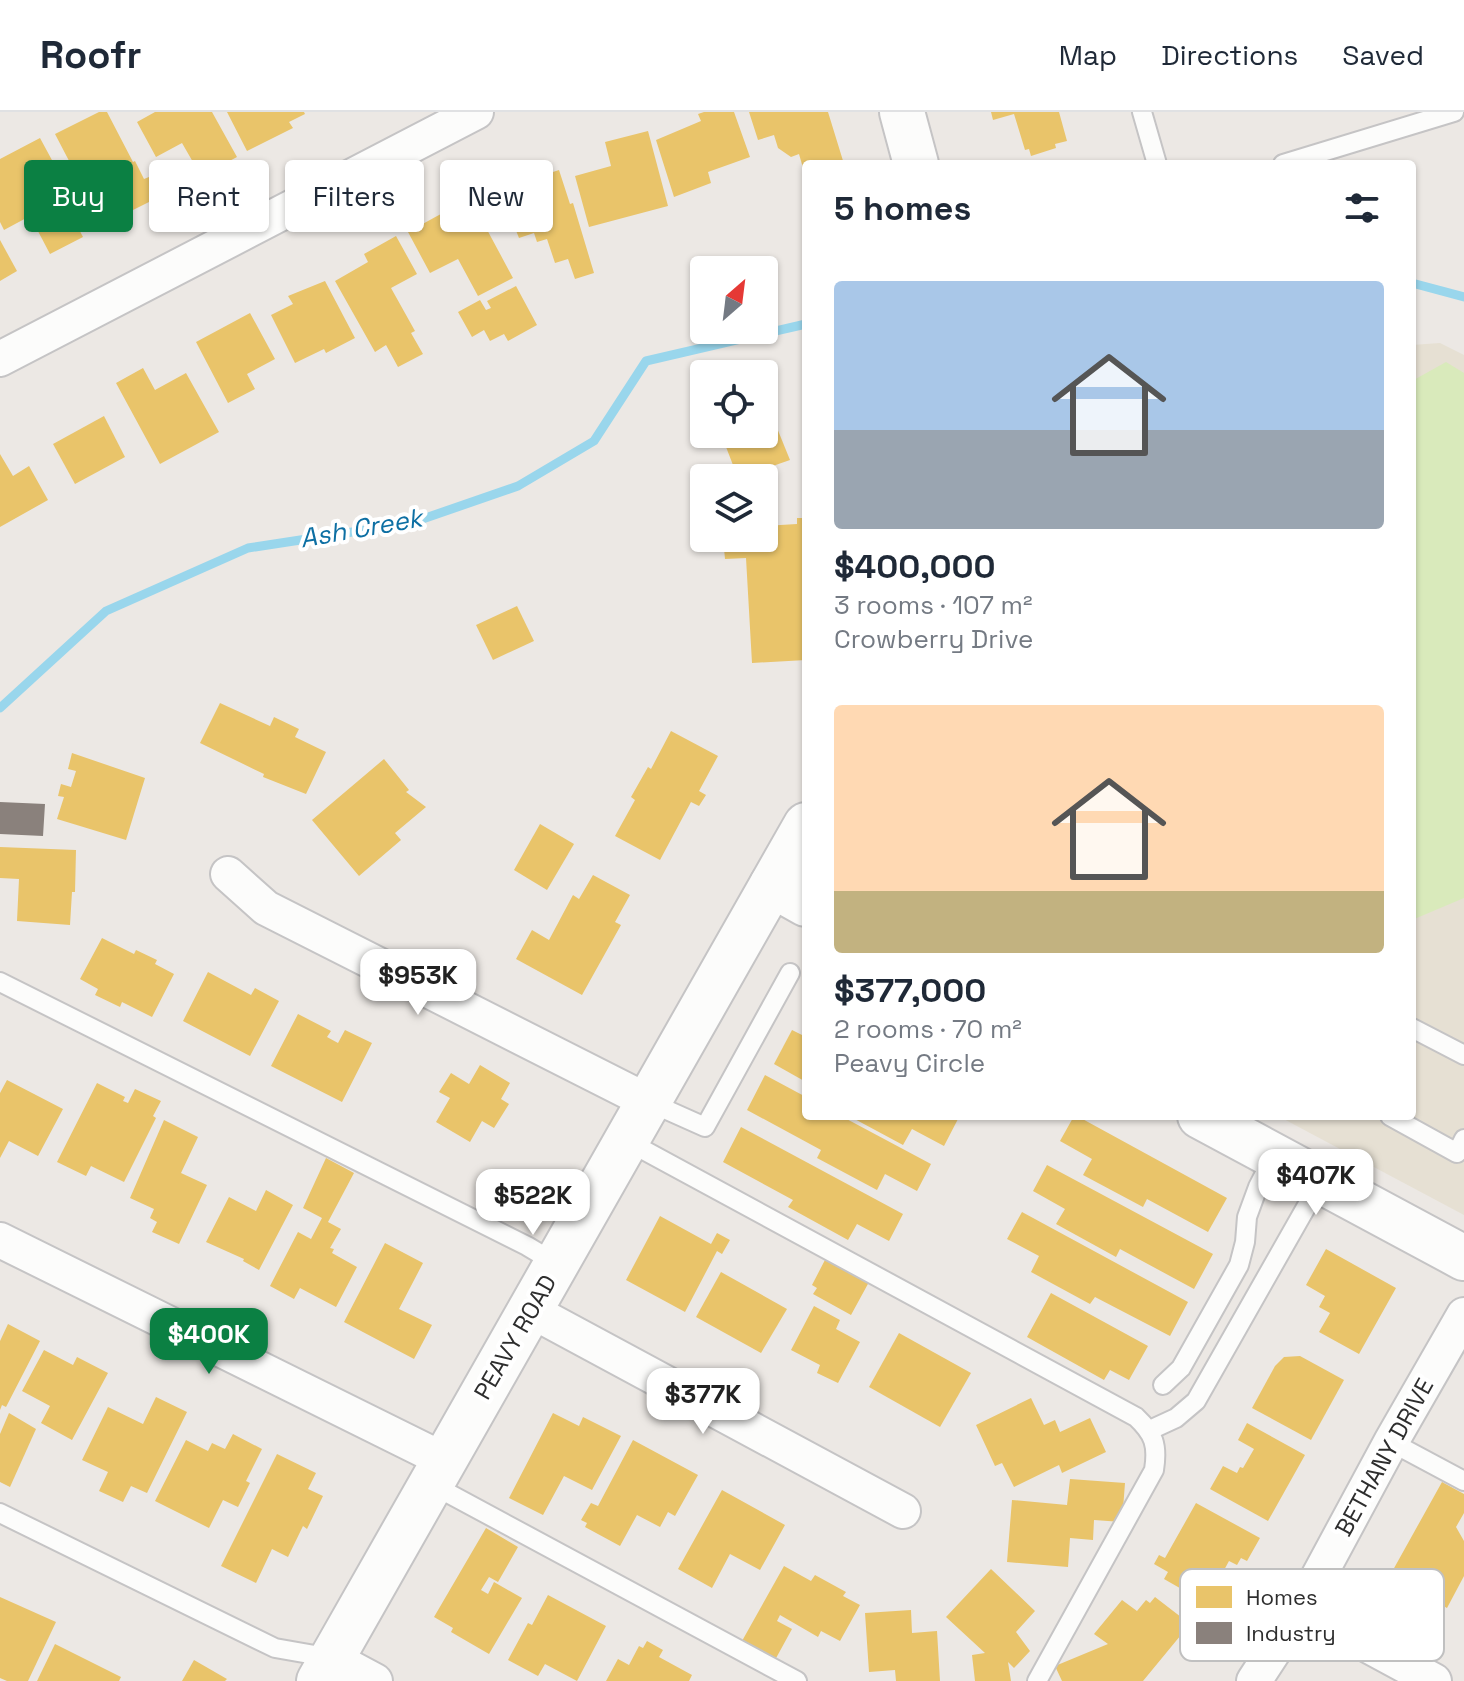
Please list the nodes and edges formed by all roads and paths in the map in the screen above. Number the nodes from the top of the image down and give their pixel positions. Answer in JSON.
{"nodes":[{"id":1,"x":476,"y":112,"type":"edge"},
{"id":2,"x":902,"y":112,"type":"edge"},
{"id":3,"x":1142,"y":112,"type":"edge"},
{"id":4,"x":1454,"y":112,"type":"edge"},
{"id":5,"x":915,"y":160,"type":"edge"},
{"id":6,"x":1156,"y":160,"type":"edge"},
{"id":7,"x":1296,"y":160,"type":"edge"},
{"id":8,"x":0,"y":359,"type":"edge"},
{"id":9,"x":802,"y":841,"type":"edge"},
{"id":10,"x":228,"y":874,"type":"dead end"},
{"id":11,"x":789,"y":894,"type":"edge"},
{"id":12,"x":790,"y":973,"type":"dead end"},
{"id":13,"x":0,"y":982,"type":"edge"},
{"id":14,"x":1416,"y":1030,"type":"edge"},
{"id":15,"x":1464,"y":1055,"type":"edge"},
{"id":16,"x":649,"y":1102,"type":"junction"},
{"id":17,"x":1207,"y":1120,"type":"edge"},
{"id":18,"x":1397,"y":1120,"type":"edge"},
{"id":19,"x":1464,"y":1139,"type":"edge"},
{"id":20,"x":627,"y":1141,"type":"junction"},
{"id":21,"x":1274,"y":1156,"type":"junction"},
{"id":22,"x":1321,"y":1181,"type":"junction"},
{"id":23,"x":0,"y":1240,"type":"edge"},
{"id":24,"x":1464,"y":1258,"type":"edge"},
{"id":25,"x":557,"y":1264,"type":"junction"},
{"id":26,"x":530,"y":1310,"type":"junction"},
{"id":27,"x":1464,"y":1315,"type":"edge"},
{"id":28,"x":1163,"y":1385,"type":"dead end"},
{"id":29,"x":1150,"y":1430,"type":"junction"},
{"id":30,"x":1391,"y":1442,"type":"junction"},
{"id":31,"x":438,"y":1472,"type":"junction"},
{"id":32,"x":1464,"y":1481,"type":"edge"},
{"id":33,"x":903,"y":1511,"type":"dead end"},
{"id":34,"x":0,"y":1513,"type":"edge"},
{"id":35,"x":1323,"y":1569,"type":"edge"},
{"id":36,"x":1267,"y":1661,"type":"edge"},
{"id":37,"x":1397,"y":1661,"type":"edge"},
{"id":38,"x":326,"y":1670,"type":"edge"},
{"id":39,"x":375,"y":1681,"type":"edge"},
{"id":40,"x":797,"y":1681,"type":"edge"},
{"id":41,"x":1037,"y":1681,"type":"edge"},
{"id":42,"x":1254,"y":1681,"type":"edge"},
{"id":43,"x":1434,"y":1681,"type":"edge"}],
"edges":[{"from":1,"to":8,"type":"street"},
{"from":2,"to":5,"type":"street"},
{"from":3,"to":6,"type":"lane"},
{"from":4,"to":7,"type":"lane"},
{"from":9,"to":11,"type":"street","name":"PEAVY ROAD"},
{"from":10,"to":16,"type":"street"},
{"from":11,"to":16,"type":"street","name":"PEAVY ROAD"},
{"from":12,"to":16,"type":"lane"},
{"from":13,"to":25,"type":"lane"},
{"from":14,"to":15,"type":"lane"},
{"from":16,"to":20,"type":"street","name":"PEAVY ROAD"},
{"from":17,"to":21,"type":"street"},
{"from":18,"to":19,"type":"lane"},
{"from":20,"to":25,"type":"street","name":"PEAVY ROAD"},
{"from":20,"to":29,"type":"lane"},
{"from":21,"to":22,"type":"street"},
{"from":21,"to":28,"type":"lane"},
{"from":22,"to":24,"type":"street"},
{"from":22,"to":29,"type":"lane"},
{"from":23,"to":31,"type":"street"},
{"from":25,"to":26,"type":"street","name":"PEAVY ROAD"},
{"from":26,"to":31,"type":"street","name":"PEAVY ROAD"},
{"from":26,"to":33,"type":"street"},
{"from":27,"to":30,"type":"street","name":"BETHANY DRIVE"},
{"from":29,"to":41,"type":"lane"},
{"from":30,"to":32,"type":"lane"},
{"from":30,"to":35,"type":"street","name":"BETHANY DRIVE"},
{"from":31,"to":38,"type":"street","name":"PEAVY ROAD"},
{"from":31,"to":40,"type":"lane"},
{"from":34,"to":38,"type":"lane"},
{"from":36,"to":42,"type":"street","name":"BETHANY DRIVE"},
{"from":37,"to":43,"type":"street"},
{"from":38,"to":39,"type":"street"}]}
